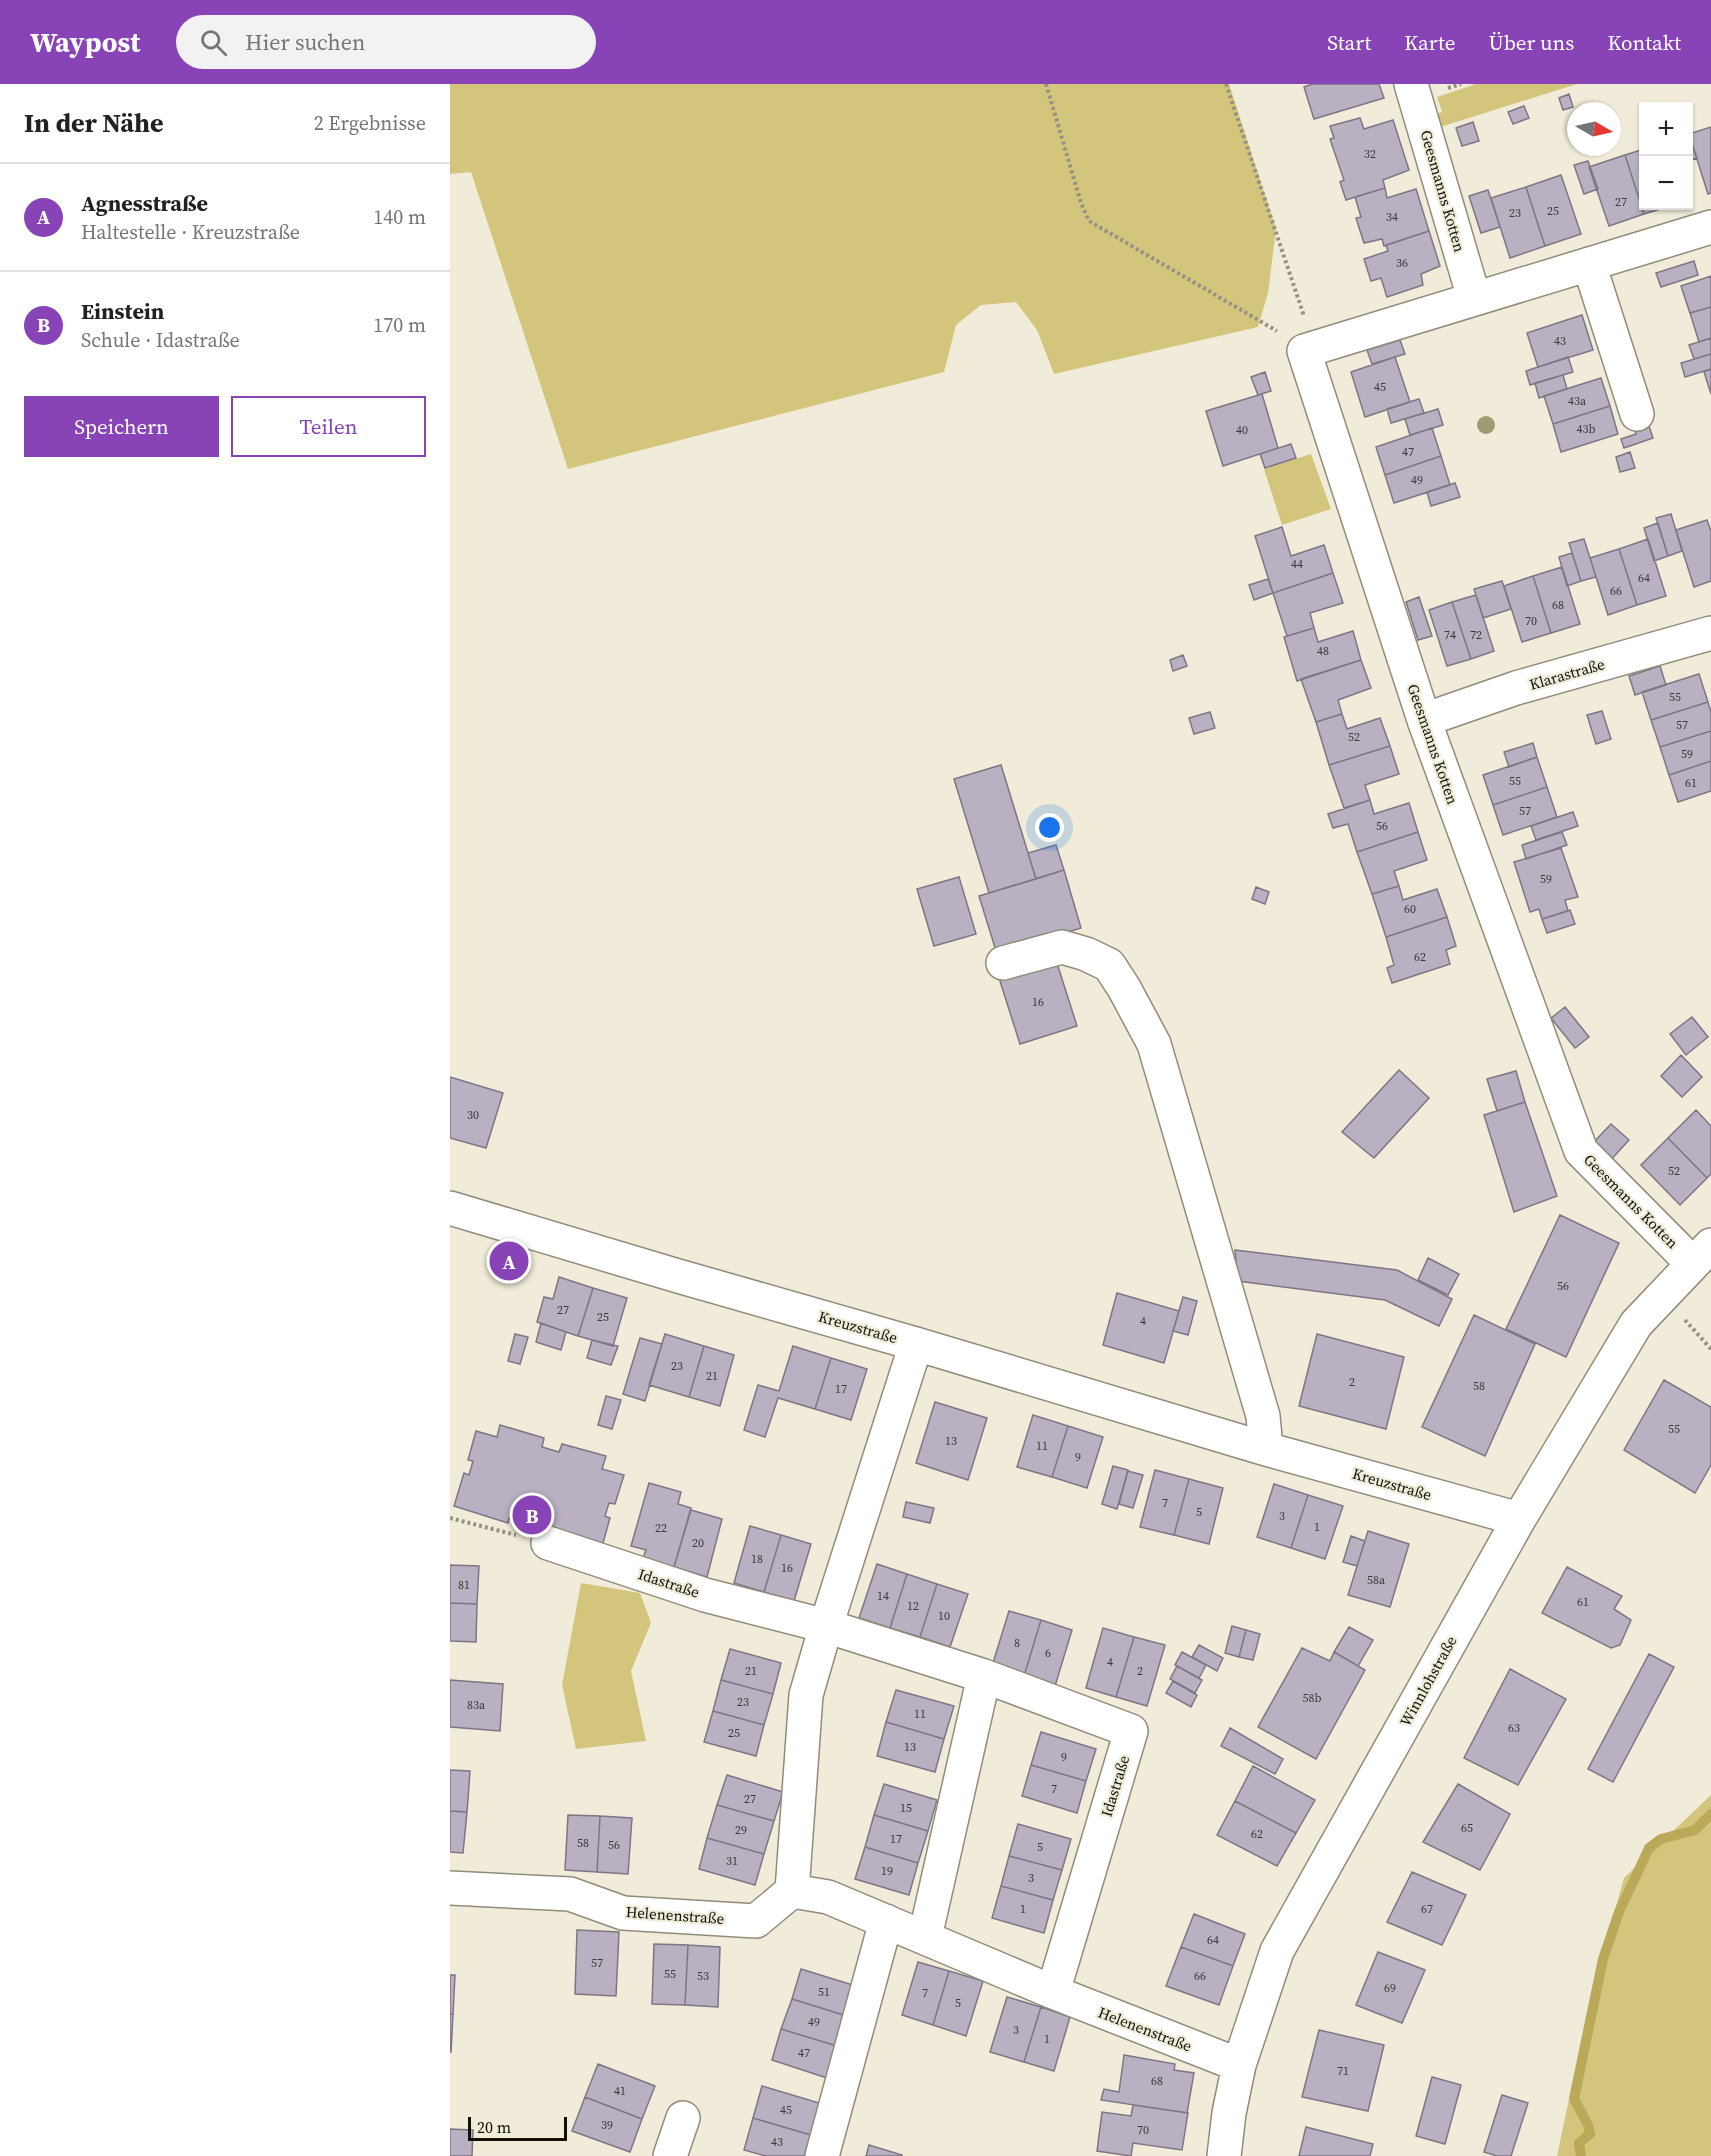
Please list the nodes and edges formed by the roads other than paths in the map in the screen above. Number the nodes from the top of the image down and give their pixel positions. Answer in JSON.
{"nodes":[{"id":1,"x":1411,"y":84,"type":"edge"},
{"id":2,"x":1711,"y":227,"type":"edge"},
{"id":3,"x":1589,"y":264,"type":"junction"},
{"id":4,"x":1474,"y":298,"type":"junction"},
{"id":5,"x":1637,"y":414,"type":"dead end"},
{"id":6,"x":1711,"y":633,"type":"edge"},
{"id":7,"x":1424,"y":720,"type":"junction"},
{"id":8,"x":1003,"y":963,"type":"dead end"},
{"id":9,"x":450,"y":1208,"type":"edge"},
{"id":10,"x":1702,"y":1254,"type":"edge"},
{"id":11,"x":916,"y":1344,"type":"junction"},
{"id":12,"x":1266,"y":1449,"type":"junction"},
{"id":13,"x":1519,"y":1519,"type":"junction"},
{"id":14,"x":548,"y":1543,"type":"road end"},
{"id":15,"x":826,"y":1626,"type":"junction"},
{"id":16,"x":984,"y":1676,"type":"junction"},
{"id":17,"x":450,"y":1888,"type":"edge"},
{"id":18,"x":792,"y":1891,"type":"junction"},
{"id":19,"x":886,"y":1921,"type":"junction"},
{"id":20,"x":926,"y":1937,"type":"junction"},
{"id":21,"x":1053,"y":1992,"type":"junction"},
{"id":22,"x":1239,"y":2065,"type":"junction"},
{"id":23,"x":683,"y":2118,"type":"dead end"},
{"id":24,"x":670,"y":2156,"type":"edge"},
{"id":25,"x":822,"y":2156,"type":"edge"},
{"id":26,"x":1224,"y":2156,"type":"edge"}],
"edges":[{"from":1,"to":4,"type":"street","name":"Geesmanns Kotten"},
{"from":2,"to":3,"type":"street"},
{"from":3,"to":4,"type":"street"},
{"from":3,"to":5,"type":"street"},
{"from":4,"to":7,"type":"street","name":"Geesmanns Kotten"},
{"from":6,"to":7,"type":"street","name":"Klarastraße"},
{"from":7,"to":10,"type":"street","name":"Geesmanns Kotten"},
{"from":8,"to":12,"type":"street"},
{"from":9,"to":11,"type":"street","name":"Kreuzstraße"},
{"from":10,"to":13,"type":"street","name":"Winnlohstraße"},
{"from":11,"to":12,"type":"street","name":"Kreuzstraße"},
{"from":11,"to":15,"type":"street"},
{"from":12,"to":13,"type":"street","name":"Kreuzstraße"},
{"from":13,"to":22,"type":"street","name":"Winnlohstraße"},
{"from":14,"to":15,"type":"street","name":"Idastraße"},
{"from":15,"to":16,"type":"street","name":"Idastraße"},
{"from":15,"to":18,"type":"street"},
{"from":16,"to":20,"type":"street"},
{"from":16,"to":21,"type":"street","name":"Idastraße"},
{"from":17,"to":18,"type":"street","name":"Helenenstraße"},
{"from":18,"to":19,"type":"street","name":"Helenenstraße"},
{"from":19,"to":20,"type":"street","name":"Helenenstraße"},
{"from":19,"to":25,"type":"street"},
{"from":20,"to":21,"type":"street","name":"Helenenstraße"},
{"from":21,"to":22,"type":"street","name":"Helenenstraße"},
{"from":22,"to":26,"type":"street","name":"Winnlohstraße"},
{"from":23,"to":24,"type":"street"}]}
